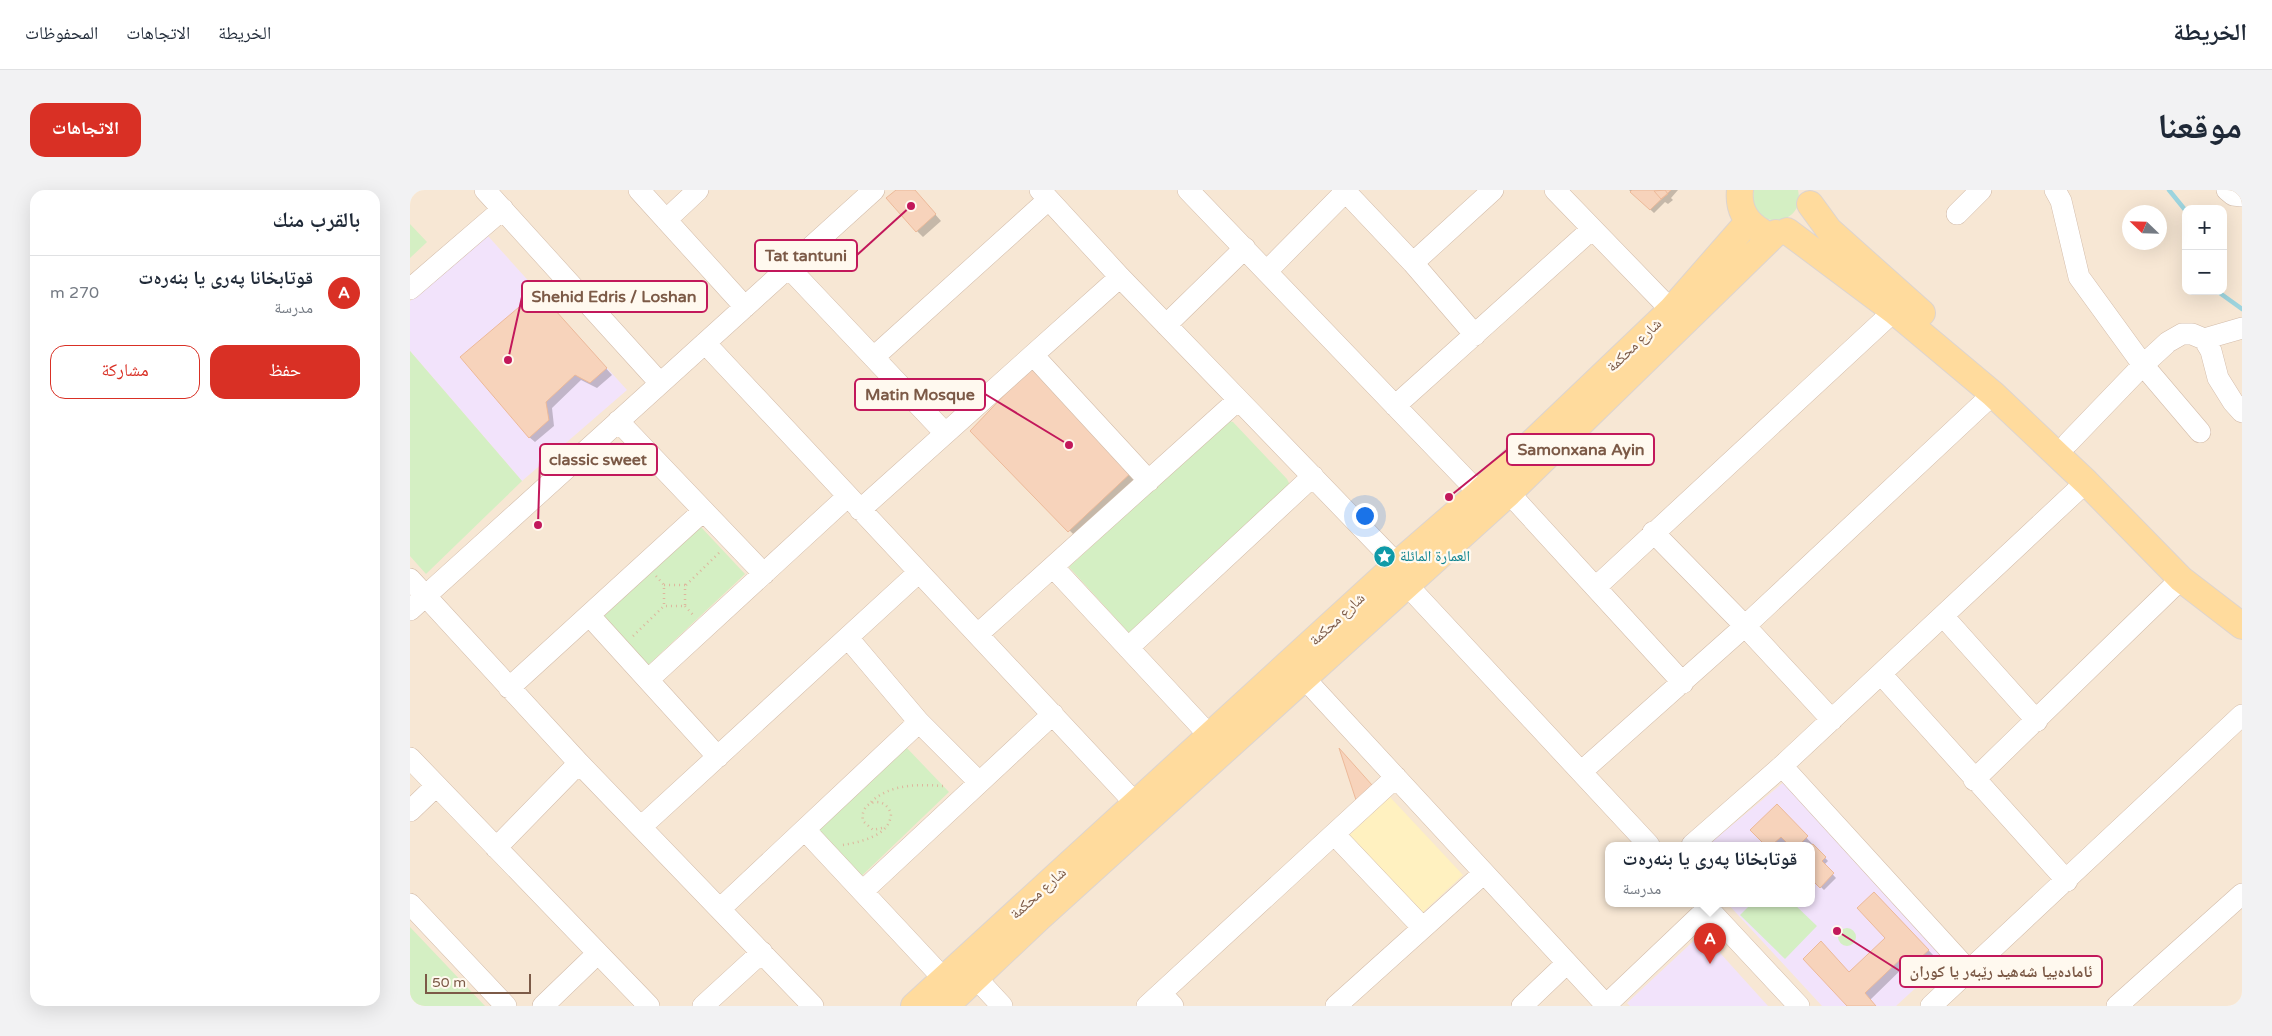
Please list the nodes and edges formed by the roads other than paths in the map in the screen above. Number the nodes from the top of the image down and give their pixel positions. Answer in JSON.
{"nodes":[{"id":1,"x":485,"y":190,"type":"edge"},
{"id":2,"x":638,"y":190,"type":"edge"},
{"id":3,"x":698,"y":190,"type":"edge"},
{"id":4,"x":874,"y":190,"type":"edge"},
{"id":5,"x":1190,"y":190,"type":"edge"},
{"id":6,"x":1493,"y":190,"type":"edge"},
{"id":7,"x":1555,"y":190,"type":"edge"},
{"id":8,"x":1981,"y":190,"type":"edge"},
{"id":9,"x":2227,"y":190,"type":"edge"},
{"id":10,"x":1346,"y":191,"type":"edge"},
{"id":11,"x":2060,"y":194,"type":"edge"},
{"id":12,"x":1044,"y":195,"type":"edge"},
{"id":13,"x":1812,"y":195,"type":"edge"},
{"id":14,"x":2242,"y":196,"type":"edge"},
{"id":15,"x":1738,"y":200,"type":"edge"},
{"id":16,"x":502,"y":209,"type":"junction"},
{"id":17,"x":1957,"y":214,"type":"dead end"},
{"id":18,"x":666,"y":220,"type":"junction"},
{"id":19,"x":1592,"y":229,"type":"junction"},
{"id":20,"x":1782,"y":232,"type":"junction"},
{"id":21,"x":1245,"y":248,"type":"junction"},
{"id":22,"x":1412,"y":263,"type":"junction"},
{"id":23,"x":789,"y":268,"type":"junction"},
{"id":24,"x":1267,"y":272,"type":"junction"},
{"id":25,"x":1120,"y":276,"type":"junction"},
{"id":26,"x":410,"y":289,"type":"edge"},
{"id":27,"x":745,"y":307,"type":"junction"},
{"id":28,"x":1671,"y":310,"type":"junction"},
{"id":29,"x":1894,"y":311,"type":"junction"},
{"id":30,"x":1166,"y":325,"type":"junction"},
{"id":31,"x":2242,"y":328,"type":"edge"},
{"id":32,"x":1475,"y":335,"type":"junction"},
{"id":33,"x":2204,"y":339,"type":"junction"},
{"id":34,"x":706,"y":343,"type":"junction"},
{"id":35,"x":1032,"y":355,"type":"junction"},
{"id":36,"x":874,"y":357,"type":"junction"},
{"id":37,"x":2143,"y":365,"type":"junction"},
{"id":38,"x":660,"y":384,"type":"junction"},
{"id":39,"x":1993,"y":394,"type":"junction"},
{"id":40,"x":1238,"y":400,"type":"junction"},
{"id":41,"x":1395,"y":406,"type":"junction"},
{"id":42,"x":2242,"y":412,"type":"edge"},
{"id":43,"x":618,"y":422,"type":"junction"},
{"id":44,"x":2200,"y":432,"type":"dead end"},
{"id":45,"x":945,"y":433,"type":"junction"},
{"id":46,"x":2068,"y":442,"type":"junction"},
{"id":47,"x":1313,"y":476,"type":"junction"},
{"id":48,"x":1149,"y":481,"type":"junction"},
{"id":49,"x":2086,"y":482,"type":"junction"},
{"id":50,"x":1479,"y":493,"type":"junction"},
{"id":51,"x":1509,"y":493,"type":"junction"},
{"id":52,"x":854,"y":503,"type":"junction"},
{"id":53,"x":703,"y":511,"type":"junction"},
{"id":54,"x":1653,"y":532,"type":"junction"},
{"id":55,"x":1053,"y":567,"type":"junction"},
{"id":56,"x":919,"y":572,"type":"junction"},
{"id":57,"x":764,"y":574,"type":"junction"},
{"id":58,"x":1402,"y":574,"type":"junction"},
{"id":59,"x":410,"y":578,"type":"edge"},
{"id":60,"x":2181,"y":579,"type":"junction"},
{"id":61,"x":1596,"y":587,"type":"junction"},
{"id":62,"x":418,"y":603,"type":"edge"},
{"id":63,"x":2242,"y":608,"type":"edge"},
{"id":64,"x":589,"y":615,"type":"junction"},
{"id":65,"x":1943,"y":616,"type":"junction"},
{"id":66,"x":1745,"y":626,"type":"junction"},
{"id":67,"x":2242,"y":626,"type":"edge"},
{"id":68,"x":978,"y":634,"type":"junction"},
{"id":69,"x":848,"y":638,"type":"junction"},
{"id":70,"x":1128,"y":648,"type":"junction"},
{"id":71,"x":1882,"y":674,"type":"junction"},
{"id":72,"x":1305,"y":679,"type":"junction"},
{"id":73,"x":648,"y":680,"type":"junction"},
{"id":74,"x":1683,"y":683,"type":"junction"},
{"id":75,"x":509,"y":688,"type":"junction"},
{"id":76,"x":1052,"y":714,"type":"junction"},
{"id":77,"x":2242,"y":715,"type":"edge"},
{"id":78,"x":1832,"y":720,"type":"junction"},
{"id":79,"x":2037,"y":721,"type":"junction"},
{"id":80,"x":919,"y":722,"type":"junction"},
{"id":81,"x":1210,"y":736,"type":"junction"},
{"id":82,"x":410,"y":758,"type":"edge"},
{"id":83,"x":718,"y":758,"type":"junction"},
{"id":84,"x":579,"y":763,"type":"junction"},
{"id":85,"x":1782,"y":766,"type":"junction"},
{"id":86,"x":1581,"y":772,"type":"junction"},
{"id":87,"x":1396,"y":777,"type":"junction"},
{"id":88,"x":1974,"y":780,"type":"junction"},
{"id":89,"x":979,"y":782,"type":"junction"},
{"id":90,"x":436,"y":786,"type":"junction"},
{"id":91,"x":1136,"y":804,"type":"junction"},
{"id":92,"x":410,"y":811,"type":"edge"},
{"id":93,"x":641,"y":827,"type":"junction"},
{"id":94,"x":804,"y":830,"type":"junction"},
{"id":95,"x":1334,"y":834,"type":"junction"},
{"id":96,"x":1646,"y":842,"type":"edge"},
{"id":97,"x":1695,"y":842,"type":"edge"},
{"id":98,"x":496,"y":848,"type":"junction"},
{"id":99,"x":1484,"y":873,"type":"junction"},
{"id":100,"x":2067,"y":881,"type":"junction"},
{"id":101,"x":1063,"y":885,"type":"junction"},
{"id":102,"x":863,"y":891,"type":"junction"},
{"id":103,"x":2242,"y":894,"type":"edge"},
{"id":104,"x":410,"y":904,"type":"edge"},
{"id":105,"x":1703,"y":907,"type":"edge"},
{"id":106,"x":1707,"y":907,"type":"edge"},
{"id":107,"x":720,"y":909,"type":"junction"},
{"id":108,"x":1033,"y":910,"type":"junction"},
{"id":109,"x":1423,"y":928,"type":"junction"},
{"id":110,"x":762,"y":952,"type":"junction"},
{"id":111,"x":598,"y":953,"type":"junction"},
{"id":112,"x":1567,"y":963,"type":"junction"},
{"id":113,"x":1969,"y":971,"type":"junction"},
{"id":114,"x":976,"y":978,"type":"junction"},
{"id":115,"x":944,"y":979,"type":"junction"},
{"id":116,"x":1160,"y":1002,"type":"edge"},
{"id":117,"x":506,"y":1006,"type":"edge"},
{"id":118,"x":543,"y":1006,"type":"edge"},
{"id":119,"x":649,"y":1006,"type":"edge"},
{"id":120,"x":703,"y":1006,"type":"edge"},
{"id":121,"x":813,"y":1006,"type":"edge"},
{"id":122,"x":914,"y":1006,"type":"edge"},
{"id":123,"x":946,"y":1006,"type":"edge"},
{"id":124,"x":1002,"y":1006,"type":"edge"},
{"id":125,"x":1336,"y":1006,"type":"edge"},
{"id":126,"x":1522,"y":1006,"type":"edge"},
{"id":127,"x":1606,"y":1006,"type":"edge"},
{"id":128,"x":1799,"y":1006,"type":"edge"},
{"id":129,"x":1931,"y":1006,"type":"edge"},
{"id":130,"x":2117,"y":1006,"type":"edge"}],
"edges":[{"from":1,"to":16,"type":"street"},
{"from":2,"to":18,"type":"street"},
{"from":3,"to":18,"type":"street"},
{"from":4,"to":23,"type":"street"},
{"from":5,"to":21,"type":"street"},
{"from":6,"to":22,"type":"street"},
{"from":7,"to":19,"type":"street"},
{"from":8,"to":17,"type":"street"},
{"from":9,"to":14,"type":"street"},
{"from":10,"to":22,"type":"street"},
{"from":10,"to":24,"type":"street"},
{"from":11,"to":37,"type":"street"},
{"from":12,"to":25,"type":"street"},
{"from":12,"to":36,"type":"street"},
{"from":13,"to":20,"type":"main road","name":"شارع محكمة"},
{"from":13,"to":46,"type":"main road"},
{"from":15,"to":20,"type":"main road"},
{"from":15,"to":28,"type":"main road","name":"شارع محكمة"},
{"from":16,"to":26,"type":"street"},
{"from":16,"to":38,"type":"street"},
{"from":18,"to":27,"type":"street"},
{"from":19,"to":28,"type":"street"},
{"from":19,"to":32,"type":"street"},
{"from":20,"to":29,"type":"main road"},
{"from":20,"to":51,"type":"main road","name":"شارع محكمة"},
{"from":21,"to":24,"type":"street"},
{"from":21,"to":30,"type":"street"},
{"from":22,"to":32,"type":"street"},
{"from":23,"to":27,"type":"street"},
{"from":23,"to":36,"type":"street"},
{"from":24,"to":41,"type":"street"},
{"from":25,"to":30,"type":"street"},
{"from":25,"to":35,"type":"street"},
{"from":27,"to":34,"type":"street"},
{"from":28,"to":50,"type":"main road","name":"شارع محكمة"},
{"from":29,"to":39,"type":"main road"},
{"from":29,"to":54,"type":"street"},
{"from":30,"to":40,"type":"street"},
{"from":31,"to":33,"type":"street"},
{"from":32,"to":41,"type":"street"},
{"from":33,"to":37,"type":"street"},
{"from":33,"to":42,"type":"street"},
{"from":34,"to":38,"type":"street"},
{"from":34,"to":52,"type":"street"},
{"from":35,"to":45,"type":"street"},
{"from":35,"to":48,"type":"street"},
{"from":36,"to":45,"type":"street"},
{"from":37,"to":44,"type":"street"},
{"from":37,"to":46,"type":"street"},
{"from":38,"to":43,"type":"street"},
{"from":39,"to":49,"type":"main road"},
{"from":39,"to":66,"type":"street"},
{"from":40,"to":47,"type":"street"},
{"from":40,"to":48,"type":"street"},
{"from":41,"to":50,"type":"street"},
{"from":43,"to":53,"type":"street"},
{"from":43,"to":62,"type":"street"},
{"from":45,"to":52,"type":"street"},
{"from":46,"to":63,"type":"main road"},
{"from":47,"to":58,"type":"street"},
{"from":47,"to":70,"type":"street"},
{"from":48,"to":55,"type":"street"},
{"from":49,"to":60,"type":"main road"},
{"from":49,"to":65,"type":"street"},
{"from":50,"to":58,"type":"main road","name":"شارع محكمة"},
{"from":51,"to":58,"type":"main road","name":"شارع محكمة"},
{"from":51,"to":61,"type":"street"},
{"from":52,"to":56,"type":"street"},
{"from":52,"to":57,"type":"street"},
{"from":53,"to":57,"type":"street"},
{"from":53,"to":64,"type":"street"},
{"from":54,"to":61,"type":"street"},
{"from":54,"to":66,"type":"street"},
{"from":55,"to":68,"type":"street"},
{"from":55,"to":70,"type":"street"},
{"from":56,"to":68,"type":"street"},
{"from":56,"to":69,"type":"street"},
{"from":57,"to":73,"type":"street"},
{"from":58,"to":72,"type":"main road","name":"شارع محكمة"},
{"from":58,"to":81,"type":"main road","name":"شارع محكمة"},
{"from":58,"to":86,"type":"street"},
{"from":59,"to":62,"type":"street"},
{"from":60,"to":67,"type":"main road"},
{"from":60,"to":79,"type":"street"},
{"from":61,"to":74,"type":"street"},
{"from":62,"to":75,"type":"street"},
{"from":64,"to":73,"type":"street"},
{"from":64,"to":75,"type":"street"},
{"from":65,"to":71,"type":"street"},
{"from":65,"to":79,"type":"street"},
{"from":66,"to":74,"type":"street"},
{"from":66,"to":78,"type":"street"},
{"from":68,"to":76,"type":"street"},
{"from":69,"to":80,"type":"street"},
{"from":69,"to":83,"type":"street"},
{"from":70,"to":81,"type":"street"},
{"from":71,"to":78,"type":"street"},
{"from":71,"to":88,"type":"street"},
{"from":72,"to":87,"type":"street"},
{"from":72,"to":101,"type":"main road","name":"شارع محكمة"},
{"from":73,"to":83,"type":"street"},
{"from":74,"to":86,"type":"street"},
{"from":75,"to":84,"type":"street"},
{"from":76,"to":89,"type":"street"},
{"from":76,"to":91,"type":"street"},
{"from":77,"to":100,"type":"street"},
{"from":78,"to":85,"type":"street"},
{"from":79,"to":88,"type":"street"},
{"from":80,"to":89,"type":"street"},
{"from":80,"to":94,"type":"street"},
{"from":81,"to":91,"type":"main road","name":"شارع محكمة"},
{"from":82,"to":90,"type":"street"},
{"from":83,"to":93,"type":"street"},
{"from":84,"to":93,"type":"street"},
{"from":84,"to":98,"type":"street"},
{"from":85,"to":97,"type":"street"},
{"from":85,"to":113,"type":"street"},
{"from":86,"to":96,"type":"street"},
{"from":87,"to":95,"type":"street"},
{"from":87,"to":99,"type":"street"},
{"from":88,"to":100,"type":"street"},
{"from":89,"to":102,"type":"street"},
{"from":90,"to":92,"type":"street"},
{"from":90,"to":98,"type":"street"},
{"from":91,"to":101,"type":"main road","name":"شارع محكمة"},
{"from":93,"to":107,"type":"street"},
{"from":94,"to":102,"type":"street"},
{"from":94,"to":107,"type":"street"},
{"from":95,"to":109,"type":"street"},
{"from":95,"to":116,"type":"street"},
{"from":98,"to":111,"type":"street"},
{"from":99,"to":109,"type":"street"},
{"from":99,"to":112,"type":"street"},
{"from":100,"to":113,"type":"street"},
{"from":101,"to":108,"type":"main road","name":"شارع محكمة"},
{"from":102,"to":115,"type":"street"},
{"from":103,"to":130,"type":"street"},
{"from":104,"to":117,"type":"street"},
{"from":105,"to":127,"type":"street"},
{"from":106,"to":128,"type":"street"},
{"from":107,"to":110,"type":"street"},
{"from":108,"to":114,"type":"main road","name":"شارع محكمة"},
{"from":108,"to":115,"type":"main road","name":"شارع محكمة"},
{"from":109,"to":125,"type":"street"},
{"from":110,"to":120,"type":"street"},
{"from":110,"to":121,"type":"street"},
{"from":111,"to":118,"type":"street"},
{"from":111,"to":119,"type":"street"},
{"from":112,"to":126,"type":"street"},
{"from":112,"to":127,"type":"street"},
{"from":113,"to":129,"type":"street"},
{"from":114,"to":123,"type":"main road","name":"شارع محكمة"},
{"from":114,"to":124,"type":"street"},
{"from":115,"to":122,"type":"main road","name":"شارع محكمة"}]}
